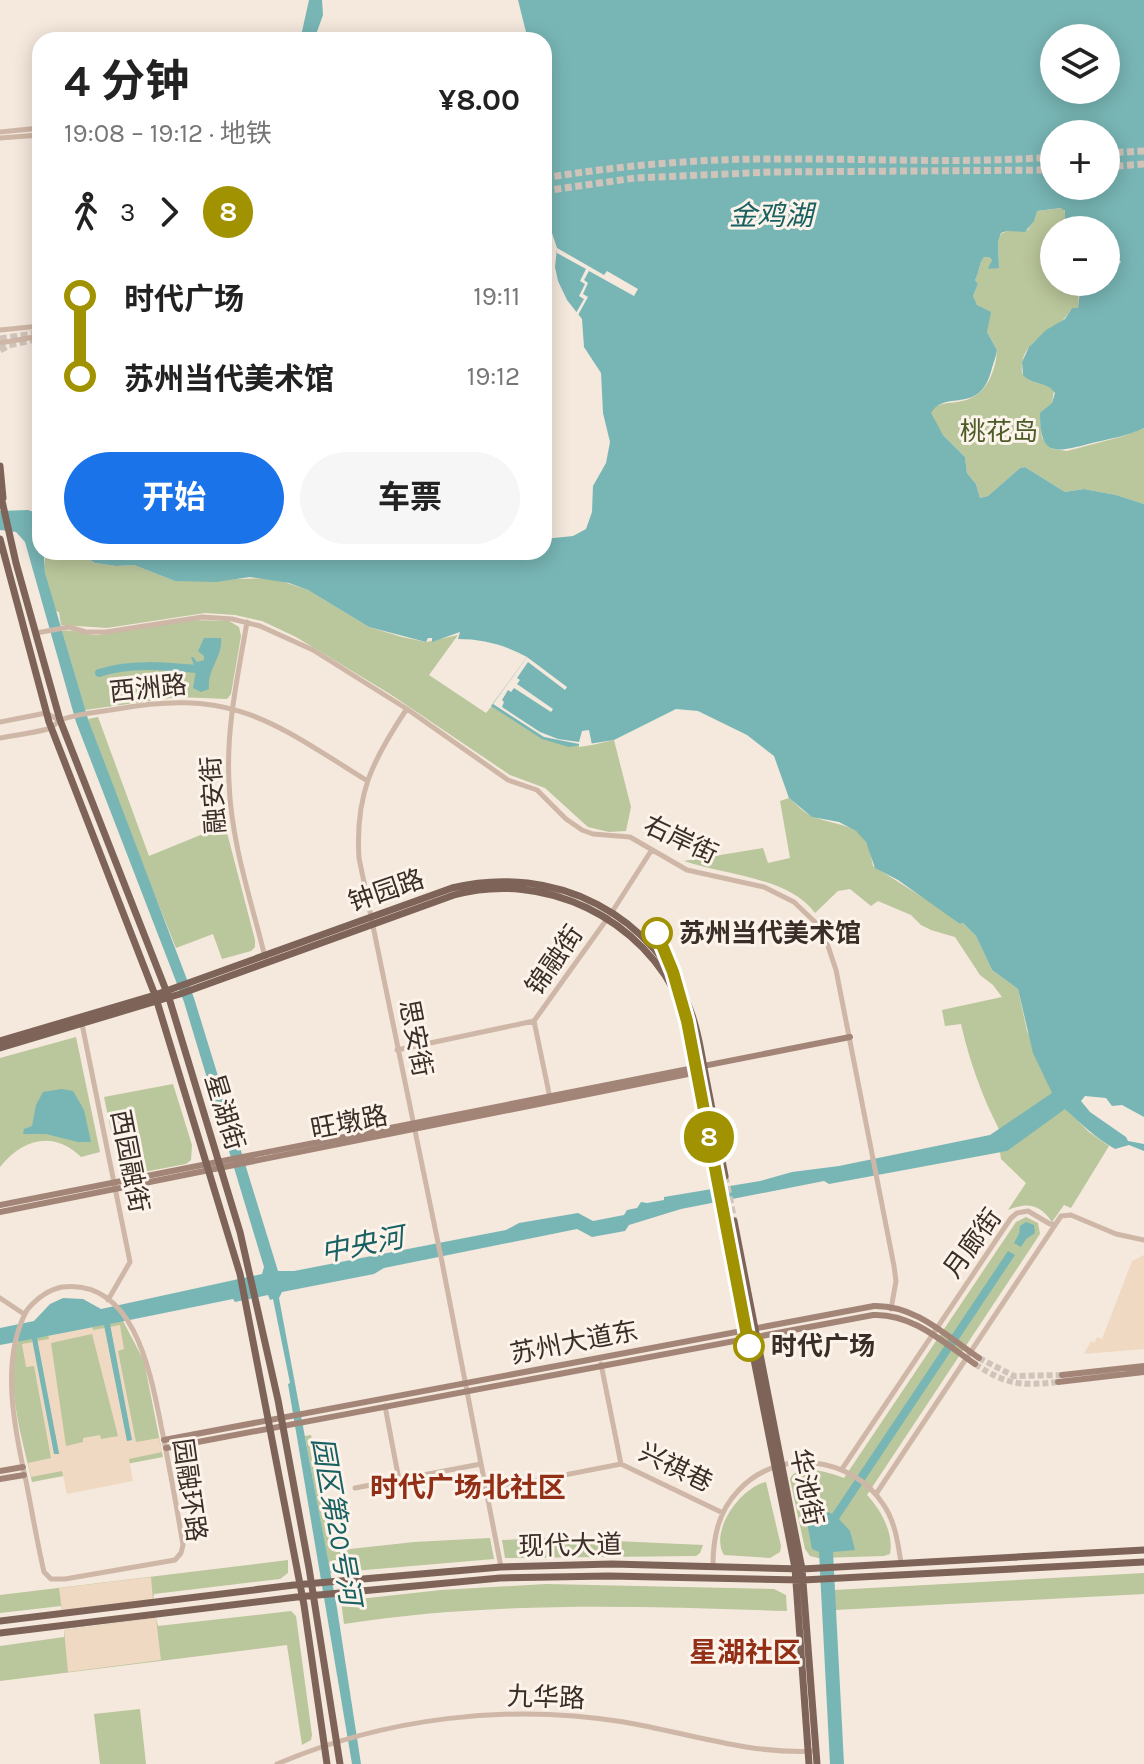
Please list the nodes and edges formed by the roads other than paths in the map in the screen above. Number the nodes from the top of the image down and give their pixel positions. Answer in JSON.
{"nodes":[{"id":1,"x":32,"y":129,"type":"edge"},
{"id":2,"x":0,"y":132,"type":"edge"},
{"id":3,"x":32,"y":136,"type":"edge"},
{"id":4,"x":0,"y":138,"type":"edge"},
{"id":5,"x":32,"y":327,"type":"edge"},
{"id":6,"x":0,"y":330,"type":"edge"},
{"id":7,"x":32,"y":337,"type":"edge"},
{"id":8,"x":0,"y":343,"type":"edge"},
{"id":9,"x":0,"y":466,"type":"edge"},
{"id":10,"x":0,"y":492,"type":"edge"},
{"id":11,"x":3,"y":506,"type":"junction"},
{"id":12,"x":0,"y":539,"type":"edge"},
{"id":13,"x":247,"y":622,"type":"junction"},
{"id":14,"x":40,"y":633,"type":"junction"},
{"id":15,"x":232,"y":708,"type":"junction"},
{"id":16,"x":407,"y":709,"type":"junction"},
{"id":17,"x":46,"y":713,"type":"junction"},
{"id":18,"x":60,"y":720,"type":"junction"},
{"id":19,"x":0,"y":722,"type":"edge"},
{"id":20,"x":52,"y":728,"type":"junction"},
{"id":21,"x":0,"y":738,"type":"edge"},
{"id":22,"x":366,"y":780,"type":"junction"},
{"id":23,"x":651,"y":851,"type":"junction"},
{"id":24,"x":610,"y":915,"type":"junction"},
{"id":25,"x":372,"y":920,"type":"junction"},
{"id":26,"x":266,"y":959,"type":"junction"},
{"id":27,"x":168,"y":995,"type":"junction"},
{"id":28,"x":156,"y":998,"type":"junction"},
{"id":29,"x":534,"y":1021,"type":"junction"},
{"id":30,"x":82,"y":1024,"type":"junction"},
{"id":31,"x":850,"y":1037,"type":"junction"},
{"id":32,"x":0,"y":1041,"type":"edge"},
{"id":33,"x":0,"y":1048,"type":"edge"},
{"id":34,"x":397,"y":1050,"type":"junction"},
{"id":35,"x":699,"y":1069,"type":"junction"},
{"id":36,"x":550,"y":1099,"type":"junction"},
{"id":37,"x":413,"y":1127,"type":"junction"},
{"id":38,"x":220,"y":1164,"type":"junction"},
{"id":39,"x":208,"y":1166,"type":"junction"},
{"id":40,"x":722,"y":1176,"type":"tunnel mouth"},
{"id":41,"x":115,"y":1185,"type":"junction"},
{"id":42,"x":0,"y":1205,"type":"edge"},
{"id":43,"x":0,"y":1212,"type":"edge"},
{"id":44,"x":1041,"y":1218,"type":"junction"},
{"id":45,"x":730,"y":1221,"type":"tunnel mouth"},
{"id":46,"x":1056,"y":1223,"type":"junction"},
{"id":47,"x":1044,"y":1240,"type":"junction"},
{"id":48,"x":1144,"y":1240,"type":"edge"},
{"id":49,"x":244,"y":1273,"type":"junction"},
{"id":50,"x":0,"y":1298,"type":"edge"},
{"id":51,"x":110,"y":1302,"type":"junction"},
{"id":52,"x":251,"y":1302,"type":"junction"},
{"id":53,"x":892,"y":1307,"type":"junction"},
{"id":54,"x":890,"y":1315,"type":"junction"},
{"id":55,"x":23,"y":1316,"type":"junction"},
{"id":56,"x":752,"y":1328,"type":"junction"},
{"id":57,"x":934,"y":1332,"type":"junction"},
{"id":58,"x":753,"y":1337,"type":"junction"},
{"id":59,"x":964,"y":1352,"type":"junction"},
{"id":60,"x":977,"y":1361,"type":"tunnel mouth"},
{"id":61,"x":600,"y":1362,"type":"junction"},
{"id":62,"x":1144,"y":1366,"type":"edge"},
{"id":63,"x":1144,"y":1372,"type":"edge"},
{"id":64,"x":466,"y":1387,"type":"junction"},
{"id":65,"x":385,"y":1406,"type":"junction"},
{"id":66,"x":303,"y":1418,"type":"junction"},
{"id":67,"x":286,"y":1421,"type":"junction"},
{"id":68,"x":270,"y":1424,"type":"junction"},
{"id":69,"x":165,"y":1444,"type":"junction"},
{"id":70,"x":481,"y":1464,"type":"junction"},
{"id":71,"x":621,"y":1464,"type":"junction"},
{"id":72,"x":778,"y":1467,"type":"junction"},
{"id":73,"x":842,"y":1469,"type":"junction"},
{"id":74,"x":0,"y":1471,"type":"edge"},
{"id":75,"x":24,"y":1471,"type":"junction"},
{"id":76,"x":0,"y":1479,"type":"edge"},
{"id":77,"x":399,"y":1480,"type":"junction"},
{"id":78,"x":355,"y":1488,"type":"dead end"},
{"id":79,"x":487,"y":1490,"type":"junction"},
{"id":80,"x":876,"y":1494,"type":"junction"},
{"id":81,"x":723,"y":1513,"type":"junction"},
{"id":82,"x":1144,"y":1550,"type":"edge"},
{"id":83,"x":1144,"y":1562,"type":"edge"},
{"id":84,"x":901,"y":1563,"type":"junction"},
{"id":85,"x":713,"y":1565,"type":"junction"},
{"id":86,"x":501,"y":1567,"type":"junction"},
{"id":87,"x":798,"y":1568,"type":"junction"},
{"id":88,"x":800,"y":1580,"type":"junction"},
{"id":89,"x":301,"y":1585,"type":"junction"},
{"id":90,"x":312,"y":1585,"type":"junction"},
{"id":91,"x":303,"y":1597,"type":"junction"},
{"id":92,"x":314,"y":1597,"type":"junction"},
{"id":93,"x":0,"y":1621,"type":"edge"},
{"id":94,"x":0,"y":1633,"type":"edge"},
{"id":95,"x":336,"y":1742,"type":"junction"},
{"id":96,"x":324,"y":1745,"type":"junction"},
{"id":97,"x":812,"y":1752,"type":"junction"},
{"id":98,"x":277,"y":1764,"type":"edge"},
{"id":99,"x":327,"y":1764,"type":"edge"},
{"id":100,"x":340,"y":1764,"type":"edge"},
{"id":101,"x":809,"y":1764,"type":"edge"},
{"id":102,"x":817,"y":1764,"type":"edge"}],
"edges":[{"from":1,"to":2,"type":"street"},
{"from":3,"to":4,"type":"street"},
{"from":5,"to":6,"type":"street"},
{"from":7,"to":8,"type":"street"},
{"from":9,"to":11,"type":"main road"},
{"from":10,"to":11,"type":"main road","name":"星湖街"},
{"from":11,"to":14,"type":"main road","name":"星湖街"},
{"from":12,"to":17,"type":"main road","name":"星湖街"},
{"from":13,"to":14,"type":"street","name":"右岸街"},
{"from":13,"to":15,"type":"street","name":"融安街"},
{"from":13,"to":16,"type":"street","name":"右岸街"},
{"from":14,"to":18,"type":"main road","name":"星湖街"},
{"from":15,"to":18,"type":"street","name":"西洲路"},
{"from":15,"to":22,"type":"street","name":"西洲路"},
{"from":15,"to":26,"type":"street","name":"融安街"},
{"from":16,"to":22,"type":"street","name":"思安街"},
{"from":16,"to":23,"type":"street","name":"右岸街"},
{"from":17,"to":18,"type":"street"},
{"from":17,"to":19,"type":"street"},
{"from":17,"to":20,"type":"main road","name":"星湖街"},
{"from":18,"to":20,"type":"street"},
{"from":18,"to":27,"type":"main road","name":"星湖街"},
{"from":20,"to":21,"type":"street"},
{"from":20,"to":28,"type":"main road","name":"星湖街"},
{"from":22,"to":25,"type":"street","name":"思安街"},
{"from":23,"to":24,"type":"street","name":"锦融街"},
{"from":23,"to":31,"type":"street","name":"右岸街"},
{"from":24,"to":25,"type":"main road","name":"钟园路"},
{"from":24,"to":29,"type":"street","name":"锦融街"},
{"from":24,"to":35,"type":"main road","name":"钟园路"},
{"from":25,"to":26,"type":"main road","name":"钟园路"},
{"from":25,"to":34,"type":"street","name":"思安街"},
{"from":26,"to":27,"type":"main road","name":"钟园路"},
{"from":27,"to":28,"type":"main road","name":"钟园路"},
{"from":27,"to":38,"type":"main road","name":"星湖街"},
{"from":28,"to":30,"type":"main road","name":"钟园路"},
{"from":28,"to":32,"type":"main road","name":"钟园路"},
{"from":28,"to":39,"type":"main road","name":"星湖街"},
{"from":29,"to":34,"type":"street"},
{"from":29,"to":36,"type":"street","name":"锦融街"},
{"from":30,"to":33,"type":"main road","name":"钟园路"},
{"from":30,"to":41,"type":"street","name":"西园融街"},
{"from":31,"to":35,"type":"main road","name":"旺墩路"},
{"from":31,"to":53,"type":"street","name":"右岸街"},
{"from":34,"to":37,"type":"street","name":"思安街"},
{"from":35,"to":36,"type":"main road","name":"旺墩路"},
{"from":35,"to":40,"type":"main road"},
{"from":36,"to":37,"type":"main road","name":"旺墩路"},
{"from":37,"to":38,"type":"main road","name":"旺墩路"},
{"from":37,"to":64,"type":"street","name":"思安街"},
{"from":38,"to":39,"type":"main road","name":"旺墩路"},
{"from":38,"to":49,"type":"main road","name":"星湖街"},
{"from":39,"to":41,"type":"main road","name":"旺墩路"},
{"from":39,"to":49,"type":"main road","name":"星湖街"},
{"from":41,"to":42,"type":"main road","name":"旺墩路"},
{"from":41,"to":43,"type":"main road","name":"旺墩路"},
{"from":41,"to":51,"type":"street","name":"西园融街"},
{"from":44,"to":46,"type":"street"},
{"from":44,"to":47,"type":"street","name":"月廊街"},
{"from":44,"to":57,"type":"street","name":"月廊街"},
{"from":45,"to":56,"type":"main road","name":"华池街"},
{"from":46,"to":47,"type":"street"},
{"from":46,"to":48,"type":"street"},
{"from":47,"to":59,"type":"street"},
{"from":49,"to":52,"type":"main road","name":"星湖街"},
{"from":50,"to":55,"type":"street"},
{"from":51,"to":55,"type":"street","name":"园融环路"},
{"from":51,"to":69,"type":"street","name":"园融环路"},
{"from":52,"to":67,"type":"main road","name":"星湖街"},
{"from":52,"to":68,"type":"main road","name":"星湖街"},
{"from":53,"to":54,"type":"street","name":"右岸街"},
{"from":53,"to":56,"type":"main road","name":"苏州大道东"},
{"from":53,"to":57,"type":"main road","name":"苏州大道东"},
{"from":54,"to":57,"type":"main road","name":"苏州大道东"},
{"from":54,"to":58,"type":"main road","name":"苏州大道东"},
{"from":55,"to":75,"type":"street","name":"园融环路"},
{"from":56,"to":58,"type":"main road","name":"华池街"},
{"from":56,"to":61,"type":"main road","name":"苏州大道东"},
{"from":57,"to":59,"type":"main road","name":"苏州大道东"},
{"from":57,"to":73,"type":"street","name":"月廊街"},
{"from":58,"to":61,"type":"main road","name":"苏州大道东"},
{"from":58,"to":72,"type":"main road","name":"华池街"},
{"from":59,"to":60,"type":"main road","name":"苏州大道东"},
{"from":59,"to":80,"type":"street"},
{"from":61,"to":64,"type":"main road","name":"苏州大道东"},
{"from":61,"to":71,"type":"street","name":"兴祺巷"},
{"from":62,"to":63,"type":"main road"},
{"from":64,"to":65,"type":"main road","name":"苏州大道东"},
{"from":64,"to":66,"type":"main road","name":"苏州大道东"},
{"from":64,"to":70,"type":"street","name":"思安街"},
{"from":65,"to":66,"type":"main road","name":"苏州大道东"},
{"from":65,"to":77,"type":"street"},
{"from":66,"to":67,"type":"main road","name":"苏州大道东"},
{"from":67,"to":68,"type":"main road","name":"苏州大道东"},
{"from":67,"to":90,"type":"main road","name":"星湖街"},
{"from":68,"to":69,"type":"main road","name":"苏州大道东"},
{"from":68,"to":89,"type":"main road","name":"星湖街"},
{"from":69,"to":75,"type":"street","name":"园融环路"},
{"from":70,"to":77,"type":"street"},
{"from":70,"to":79,"type":"street","name":"思安街"},
{"from":71,"to":79,"type":"street"},
{"from":71,"to":81,"type":"street","name":"兴祺巷"},
{"from":72,"to":73,"type":"street"},
{"from":72,"to":81,"type":"street"},
{"from":72,"to":87,"type":"main road","name":"华池街"},
{"from":73,"to":80,"type":"street"},
{"from":74,"to":75,"type":"main road"},
{"from":75,"to":76,"type":"main road"},
{"from":77,"to":78,"type":"street"},
{"from":79,"to":86,"type":"street","name":"思安街"},
{"from":80,"to":84,"type":"street"},
{"from":81,"to":85,"type":"street"},
{"from":82,"to":84,"type":"main road","name":"现代大道"},
{"from":83,"to":88,"type":"main road","name":"现代大道"},
{"from":84,"to":87,"type":"main road","name":"现代大道"},
{"from":85,"to":86,"type":"main road","name":"现代大道"},
{"from":85,"to":87,"type":"main road","name":"现代大道"},
{"from":86,"to":90,"type":"main road","name":"现代大道"},
{"from":87,"to":88,"type":"main road","name":"华池街"},
{"from":88,"to":92,"type":"main road","name":"现代大道"},
{"from":88,"to":97,"type":"main road","name":"华池街"},
{"from":89,"to":90,"type":"main road","name":"现代大道"},
{"from":89,"to":91,"type":"main road","name":"星湖街"},
{"from":89,"to":93,"type":"main road","name":"现代大道"},
{"from":90,"to":92,"type":"main road","name":"星湖街"},
{"from":91,"to":92,"type":"main road","name":"现代大道"},
{"from":91,"to":94,"type":"main road","name":"现代大道"},
{"from":91,"to":96,"type":"main road","name":"星湖街"},
{"from":92,"to":95,"type":"main road","name":"星湖街"},
{"from":95,"to":96,"type":"street","name":"九华路"},
{"from":95,"to":97,"type":"street","name":"九华路"},
{"from":95,"to":100,"type":"main road","name":"星湖街"},
{"from":96,"to":98,"type":"street","name":"九华路"},
{"from":96,"to":99,"type":"main road","name":"星湖街"},
{"from":97,"to":101,"type":"main road","name":"华池街"},
{"from":97,"to":102,"type":"main road","name":"华池街"}]}
